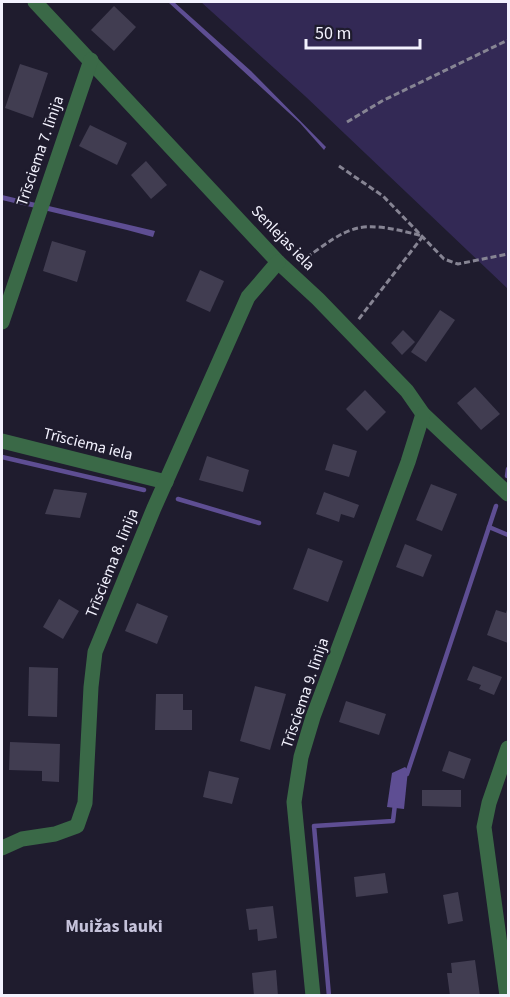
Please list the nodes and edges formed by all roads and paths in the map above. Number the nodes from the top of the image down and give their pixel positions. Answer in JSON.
{"nodes":[{"id":1,"x":35,"y":2,"type":"edge"},
{"id":2,"x":508,"y":40,"type":"edge"},
{"id":3,"x":91,"y":60,"type":"junction"},
{"id":4,"x":347,"y":122,"type":"dead end"},
{"id":5,"x":339,"y":166,"type":"dead end"},
{"id":6,"x":423,"y":236,"type":"junction"},
{"id":7,"x":508,"y":254,"type":"edge"},
{"id":8,"x":283,"y":267,"type":"junction"},
{"id":9,"x":2,"y":322,"type":"edge"},
{"id":10,"x":349,"y":331,"type":"junction"},
{"id":11,"x":423,"y":414,"type":"junction"},
{"id":12,"x":2,"y":441,"type":"edge"},
{"id":13,"x":166,"y":482,"type":"junction"},
{"id":14,"x":508,"y":494,"type":"edge"},
{"id":15,"x":508,"y":748,"type":"edge"},
{"id":16,"x":2,"y":848,"type":"edge"},
{"id":17,"x":313,"y":996,"type":"edge"},
{"id":18,"x":507,"y":996,"type":"edge"}],
"edges":[{"from":1,"to":3,"type":"street","name":"Senlejas iela"},
{"from":2,"to":4,"type":"path"},
{"from":3,"to":8,"type":"street","name":"Senlejas iela"},
{"from":3,"to":9,"type":"street","name":"Trīsciema 7. līnija"},
{"from":5,"to":6,"type":"path"},
{"from":6,"to":7,"type":"path"},
{"from":6,"to":8,"type":"path"},
{"from":6,"to":10,"type":"path"},
{"from":8,"to":10,"type":"street","name":"Senlejas iela"},
{"from":8,"to":13,"type":"street","name":"Trīsciema 8. līnija"},
{"from":10,"to":11,"type":"street","name":"Senlejas iela"},
{"from":11,"to":14,"type":"street","name":"Senlejas iela"},
{"from":11,"to":17,"type":"street","name":"Trīsciema 9. līnija"},
{"from":12,"to":13,"type":"street","name":"Trīsciema iela"},
{"from":13,"to":16,"type":"street","name":"Trīsciema 8. līnija"},
{"from":15,"to":18,"type":"street"}]}
